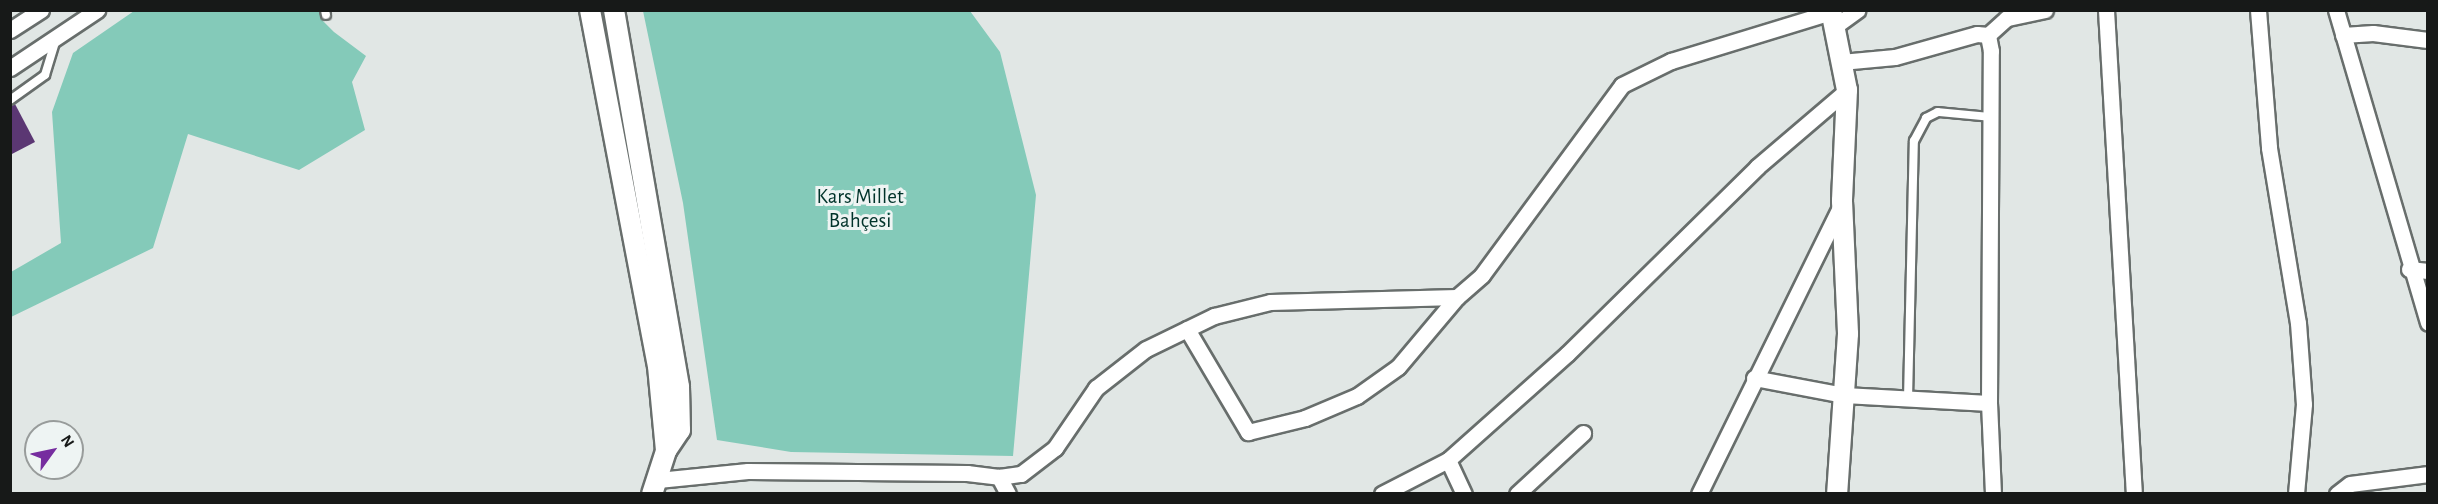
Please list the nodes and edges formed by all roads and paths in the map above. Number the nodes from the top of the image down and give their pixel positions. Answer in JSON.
{"nodes":[{"id":1,"x":41,"y":10,"type":"edge"},
{"id":2,"x":98,"y":10,"type":"edge"},
{"id":3,"x":590,"y":10,"type":"edge"},
{"id":4,"x":614,"y":10,"type":"edge"},
{"id":5,"x":1857,"y":10,"type":"edge"},
{"id":6,"x":2045,"y":10,"type":"edge"},
{"id":7,"x":2106,"y":10,"type":"edge"},
{"id":8,"x":2258,"y":10,"type":"edge"},
{"id":9,"x":2336,"y":10,"type":"edge"},
{"id":10,"x":1832,"y":16,"type":"edge"},
{"id":11,"x":10,"y":30,"type":"edge"},
{"id":12,"x":1988,"y":35,"type":"junction"},
{"id":13,"x":2343,"y":35,"type":"junction"},
{"id":14,"x":57,"y":37,"type":"junction"},
{"id":15,"x":2427,"y":40,"type":"edge"},
{"id":16,"x":1841,"y":62,"type":"junction"},
{"id":17,"x":10,"y":68,"type":"edge"},
{"id":18,"x":1847,"y":90,"type":"junction"},
{"id":19,"x":10,"y":100,"type":"edge"},
{"id":20,"x":1991,"y":117,"type":"junction"},
{"id":21,"x":1842,"y":201,"type":"junction"},
{"id":22,"x":2409,"y":269,"type":"junction"},
{"id":23,"x":2427,"y":271,"type":"edge"},
{"id":24,"x":1457,"y":297,"type":"junction"},
{"id":25,"x":2427,"y":323,"type":"edge"},
{"id":26,"x":1187,"y":329,"type":"junction"},
{"id":27,"x":1754,"y":378,"type":"junction"},
{"id":28,"x":1844,"y":395,"type":"junction"},
{"id":29,"x":1908,"y":399,"type":"junction"},
{"id":30,"x":1989,"y":403,"type":"junction"},
{"id":31,"x":1583,"y":433,"type":"dead end"},
{"id":32,"x":666,"y":451,"type":"junction"},
{"id":33,"x":1448,"y":460,"type":"junction"},
{"id":34,"x":2427,"y":474,"type":"edge"},
{"id":35,"x":999,"y":477,"type":"junction"},
{"id":36,"x":655,"y":487,"type":"edge"},
{"id":37,"x":1008,"y":494,"type":"edge"},
{"id":38,"x":1382,"y":494,"type":"edge"},
{"id":39,"x":1464,"y":494,"type":"edge"},
{"id":40,"x":1516,"y":494,"type":"edge"},
{"id":41,"x":1699,"y":494,"type":"edge"},
{"id":42,"x":1837,"y":494,"type":"edge"},
{"id":43,"x":1994,"y":494,"type":"edge"},
{"id":44,"x":2134,"y":494,"type":"edge"},
{"id":45,"x":2296,"y":494,"type":"edge"},
{"id":46,"x":2337,"y":494,"type":"edge"}],
"edges":[{"from":1,"to":11,"type":"street"},
{"from":2,"to":14,"type":"street"},
{"from":3,"to":32,"type":"street"},
{"from":4,"to":32,"type":"street"},
{"from":5,"to":10,"type":"street"},
{"from":6,"to":12,"type":"street"},
{"from":7,"to":44,"type":"street"},
{"from":8,"to":45,"type":"street"},
{"from":9,"to":13,"type":"street"},
{"from":10,"to":16,"type":"street"},
{"from":10,"to":24,"type":"street"},
{"from":12,"to":16,"type":"street"},
{"from":12,"to":20,"type":"street"},
{"from":13,"to":15,"type":"street"},
{"from":13,"to":22,"type":"street"},
{"from":14,"to":17,"type":"street"},
{"from":14,"to":19,"type":"lane"},
{"from":16,"to":18,"type":"street"},
{"from":18,"to":21,"type":"street"},
{"from":18,"to":33,"type":"street"},
{"from":20,"to":29,"type":"lane"},
{"from":20,"to":30,"type":"street"},
{"from":21,"to":27,"type":"street"},
{"from":21,"to":28,"type":"street"},
{"from":22,"to":23,"type":"street"},
{"from":22,"to":25,"type":"street"},
{"from":24,"to":26,"type":"street"},
{"from":24,"to":26,"type":"street"},
{"from":26,"to":35,"type":"street"},
{"from":27,"to":28,"type":"street"},
{"from":27,"to":41,"type":"street"},
{"from":28,"to":29,"type":"street"},
{"from":28,"to":42,"type":"street"},
{"from":29,"to":30,"type":"street"},
{"from":30,"to":43,"type":"street"},
{"from":31,"to":40,"type":"street"},
{"from":32,"to":36,"type":"street"},
{"from":33,"to":38,"type":"street"},
{"from":33,"to":39,"type":"street"},
{"from":34,"to":46,"type":"street"},
{"from":35,"to":36,"type":"street"},
{"from":35,"to":37,"type":"street"}]}
